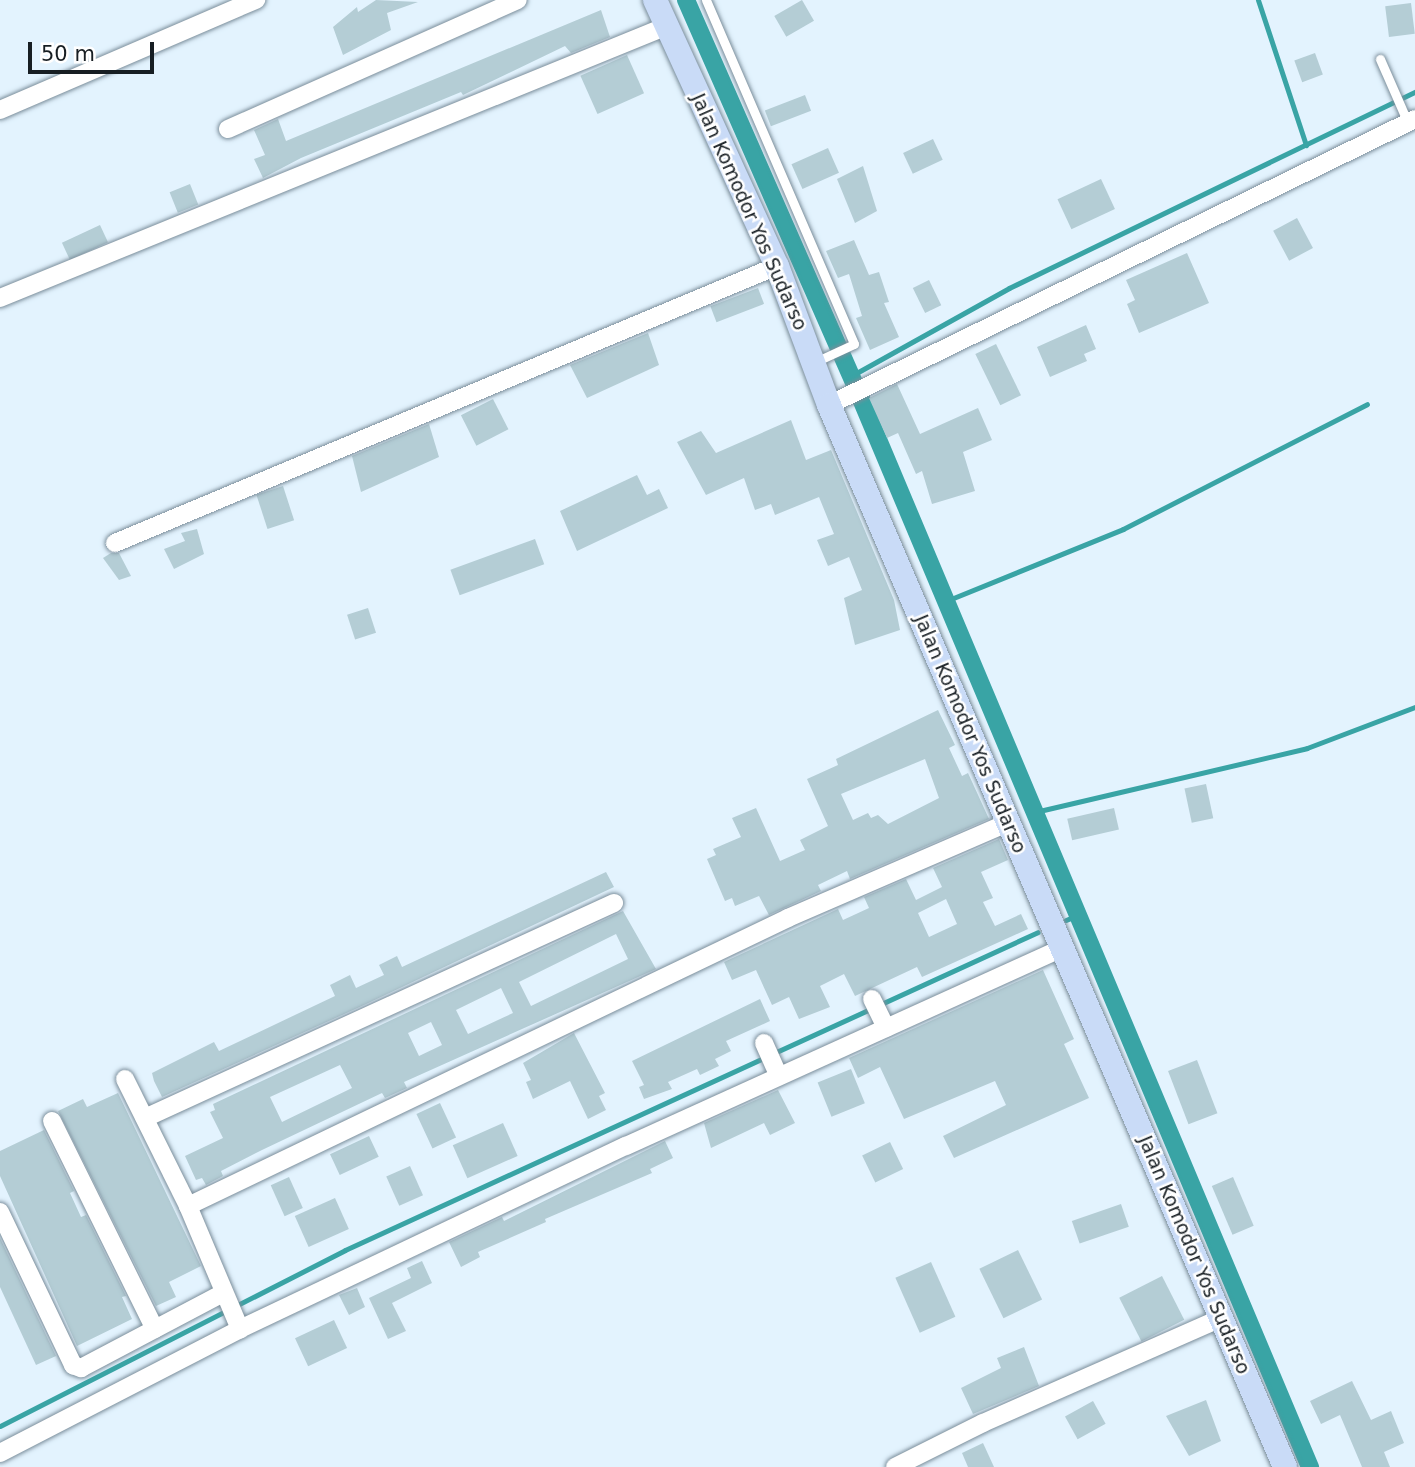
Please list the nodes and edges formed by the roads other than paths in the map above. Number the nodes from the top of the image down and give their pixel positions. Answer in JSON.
{"nodes":[{"id":1,"x":256,"y":0,"type":"edge"},
{"id":2,"x":518,"y":0,"type":"edge"},
{"id":3,"x":655,"y":0,"type":"edge"},
{"id":4,"x":706,"y":0,"type":"edge"},
{"id":5,"x":667,"y":26,"type":"junction"},
{"id":6,"x":1380,"y":59,"type":"dead end"},
{"id":7,"x":0,"y":110,"type":"edge"},
{"id":8,"x":1408,"y":118,"type":"edge"},
{"id":9,"x":228,"y":129,"type":"dead end"},
{"id":10,"x":777,"y":266,"type":"junction"},
{"id":11,"x":0,"y":299,"type":"edge"},
{"id":12,"x":820,"y":360,"type":"junction"},
{"id":13,"x":835,"y":402,"type":"junction"},
{"id":14,"x":115,"y":543,"type":"dead end"},
{"id":15,"x":1008,"y":823,"type":"junction"},
{"id":16,"x":614,"y":903,"type":"dead end"},
{"id":17,"x":1062,"y":948,"type":"junction"},
{"id":18,"x":873,"y":999,"type":"dead end"},
{"id":19,"x":883,"y":1022,"type":"junction"},
{"id":20,"x":765,"y":1043,"type":"dead end"},
{"id":21,"x":777,"y":1070,"type":"junction"},
{"id":22,"x":125,"y":1079,"type":"dead end"},
{"id":23,"x":145,"y":1118,"type":"junction"},
{"id":24,"x":52,"y":1121,"type":"dead end"},
{"id":25,"x":188,"y":1206,"type":"junction"},
{"id":26,"x":0,"y":1212,"type":"edge"},
{"id":27,"x":232,"y":1312,"type":"junction"},
{"id":28,"x":1221,"y":1318,"type":"junction"},
{"id":29,"x":155,"y":1329,"type":"junction"},
{"id":30,"x":0,"y":1454,"type":"edge"},
{"id":31,"x":895,"y":1467,"type":"edge"},
{"id":32,"x":1285,"y":1467,"type":"edge"}],
"edges":[{"from":1,"to":7,"type":"street"},
{"from":2,"to":9,"type":"street"},
{"from":3,"to":5,"type":"street","name":"Jalan Komodor Yos Sudarso"},
{"from":4,"to":12,"type":"lane"},
{"from":5,"to":10,"type":"street","name":"Jalan Komodor Yos Sudarso"},
{"from":5,"to":11,"type":"street"},
{"from":6,"to":8,"type":"lane"},
{"from":8,"to":13,"type":"street"},
{"from":10,"to":12,"type":"street","name":"Jalan Komodor Yos Sudarso"},
{"from":10,"to":14,"type":"street"},
{"from":12,"to":13,"type":"street","name":"Jalan Komodor Yos Sudarso"},
{"from":13,"to":15,"type":"street","name":"Jalan Komodor Yos Sudarso"},
{"from":15,"to":17,"type":"street","name":"Jalan Komodor Yos Sudarso"},
{"from":15,"to":25,"type":"street"},
{"from":16,"to":23,"type":"street"},
{"from":17,"to":19,"type":"street"},
{"from":17,"to":28,"type":"street","name":"Jalan Komodor Yos Sudarso"},
{"from":18,"to":19,"type":"street"},
{"from":19,"to":21,"type":"street"},
{"from":20,"to":21,"type":"street"},
{"from":21,"to":27,"type":"street"},
{"from":22,"to":23,"type":"street"},
{"from":23,"to":25,"type":"street"},
{"from":24,"to":29,"type":"street"},
{"from":25,"to":27,"type":"street"},
{"from":26,"to":29,"type":"street"},
{"from":27,"to":29,"type":"street"},
{"from":27,"to":30,"type":"street"},
{"from":28,"to":31,"type":"street"},
{"from":28,"to":32,"type":"street","name":"Jalan Komodor Yos Sudarso"}]}
